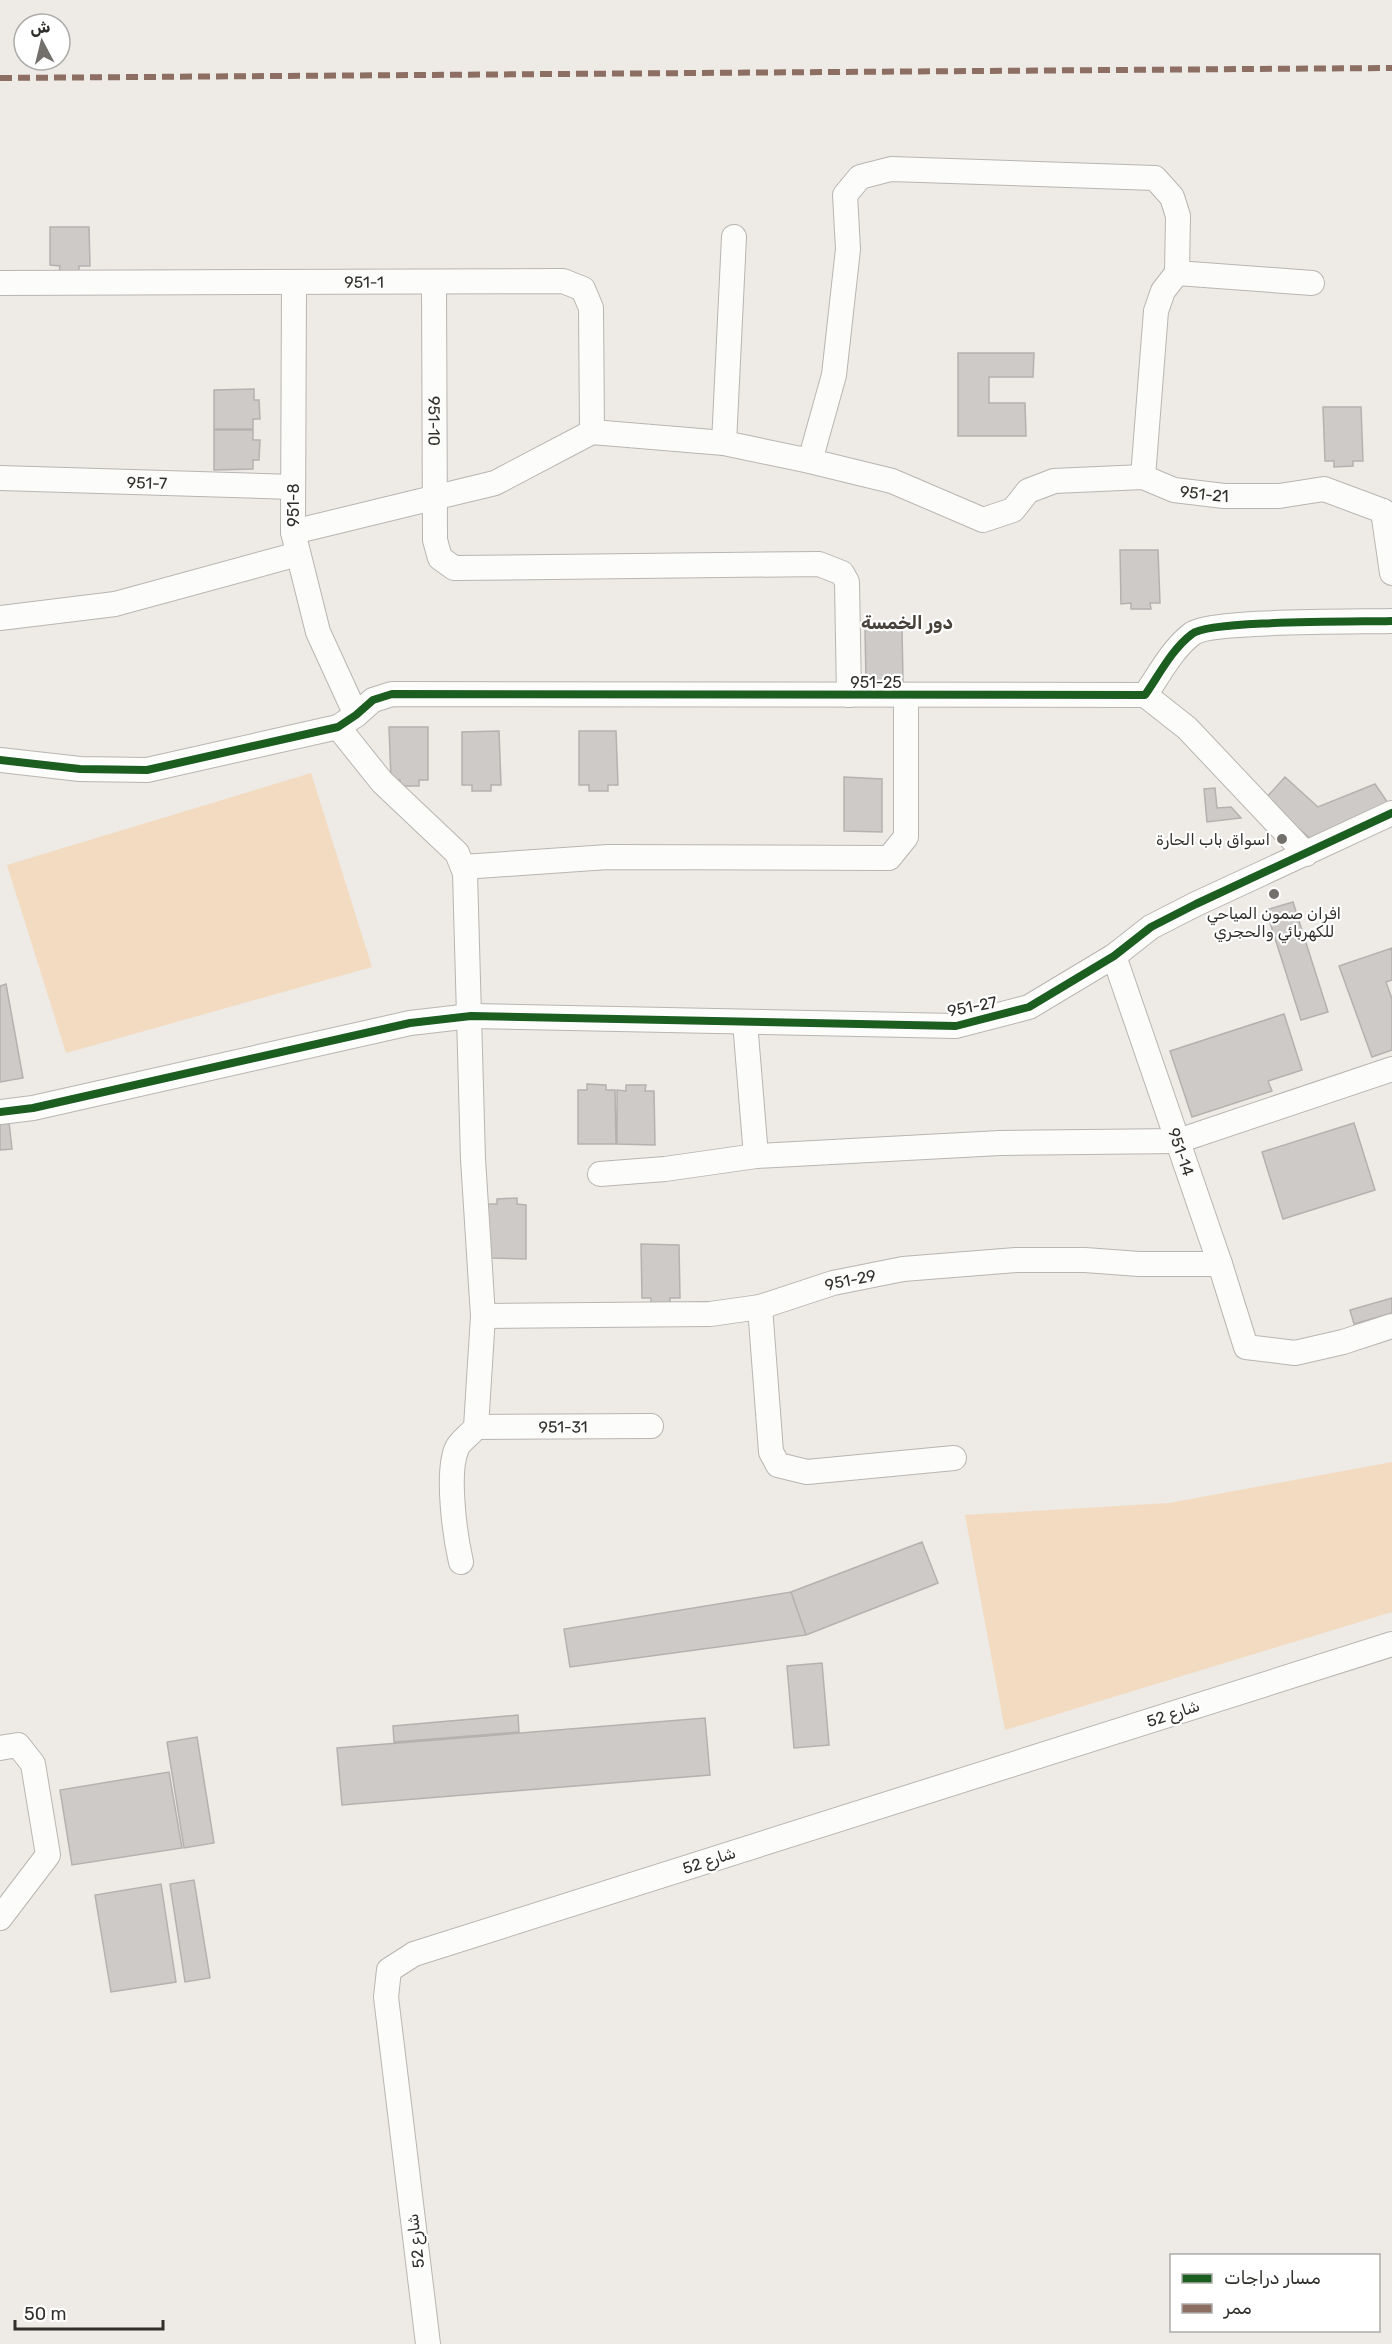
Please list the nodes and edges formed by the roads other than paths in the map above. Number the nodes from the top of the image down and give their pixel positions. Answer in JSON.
{"nodes":[{"id":1,"x":734,"y":237,"type":"dead end"},
{"id":2,"x":1177,"y":273,"type":"junction"},
{"id":3,"x":0,"y":283,"type":"edge"},
{"id":4,"x":294,"y":283,"type":"junction"},
{"id":5,"x":434,"y":283,"type":"junction"},
{"id":6,"x":1312,"y":283,"type":"dead end"},
{"id":7,"x":592,"y":432,"type":"junction"},
{"id":8,"x":724,"y":443,"type":"junction"},
{"id":9,"x":810,"y":462,"type":"junction"},
{"id":10,"x":1143,"y":477,"type":"junction"},
{"id":11,"x":0,"y":478,"type":"edge"},
{"id":12,"x":293,"y":487,"type":"junction"},
{"id":13,"x":435,"y":498,"type":"junction"},
{"id":14,"x":1387,"y":505,"type":"edge"},
{"id":15,"x":1390,"y":540,"type":"edge"},
{"id":16,"x":296,"y":543,"type":"junction"},
{"id":17,"x":1392,"y":573,"type":"edge"},
{"id":18,"x":0,"y":618,"type":"edge"},
{"id":19,"x":1392,"y":621,"type":"edge"},
{"id":20,"x":849,"y":695,"type":"junction"},
{"id":21,"x":1145,"y":695,"type":"junction"},
{"id":22,"x":906,"y":696,"type":"junction"},
{"id":23,"x":347,"y":721,"type":"junction"},
{"id":24,"x":0,"y":760,"type":"edge"},
{"id":25,"x":1392,"y":813,"type":"edge"},
{"id":26,"x":1306,"y":854,"type":"junction"},
{"id":27,"x":463,"y":867,"type":"junction"},
{"id":28,"x":1114,"y":956,"type":"junction"},
{"id":29,"x":471,"y":1016,"type":"junction"},
{"id":30,"x":745,"y":1022,"type":"junction"},
{"id":31,"x":1392,"y":1069,"type":"edge"},
{"id":32,"x":0,"y":1112,"type":"edge"},
{"id":33,"x":1178,"y":1141,"type":"junction"},
{"id":34,"x":756,"y":1156,"type":"junction"},
{"id":35,"x":600,"y":1173,"type":"dead end"},
{"id":36,"x":1220,"y":1264,"type":"junction"},
{"id":37,"x":760,"y":1307,"type":"junction"},
{"id":38,"x":483,"y":1316,"type":"junction"},
{"id":39,"x":1392,"y":1326,"type":"edge"},
{"id":40,"x":651,"y":1426,"type":"dead end"},
{"id":41,"x":476,"y":1427,"type":"junction"},
{"id":42,"x":954,"y":1458,"type":"dead end"},
{"id":43,"x":462,"y":1562,"type":"dead end"},
{"id":44,"x":1392,"y":1644,"type":"edge"},
{"id":45,"x":9,"y":1746,"type":"edge"},
{"id":46,"x":0,"y":1918,"type":"edge"},
{"id":47,"x":428,"y":2344,"type":"edge"}],
"edges":[{"from":1,"to":8,"type":"street"},
{"from":2,"to":6,"type":"street"},
{"from":2,"to":9,"type":"street"},
{"from":2,"to":10,"type":"street"},
{"from":3,"to":4,"type":"street","name":"951-1"},
{"from":4,"to":5,"type":"street","name":"951-1"},
{"from":4,"to":12,"type":"street","name":"951-8"},
{"from":5,"to":7,"type":"street","name":"951-1"},
{"from":5,"to":13,"type":"street","name":"951-10"},
{"from":7,"to":8,"type":"street"},
{"from":7,"to":13,"type":"street"},
{"from":8,"to":9,"type":"street"},
{"from":9,"to":10,"type":"street","name":"951-21"},
{"from":10,"to":14,"type":"street","name":"951-21"},
{"from":11,"to":12,"type":"street","name":"951-7"},
{"from":12,"to":16,"type":"street","name":"951-8"},
{"from":13,"to":16,"type":"street"},
{"from":13,"to":20,"type":"street","name":"951-10"},
{"from":14,"to":15,"type":"street"},
{"from":15,"to":17,"type":"street"},
{"from":16,"to":18,"type":"street"},
{"from":16,"to":23,"type":"street","name":"951-8"},
{"from":19,"to":21,"type":"street"},
{"from":20,"to":22,"type":"street","name":"951-25"},
{"from":20,"to":23,"type":"street","name":"951-25"},
{"from":21,"to":22,"type":"street","name":"951-25"},
{"from":21,"to":26,"type":"street"},
{"from":22,"to":27,"type":"street"},
{"from":23,"to":24,"type":"street"},
{"from":23,"to":27,"type":"street","name":"951-8"},
{"from":25,"to":26,"type":"street","name":"951-27"},
{"from":26,"to":28,"type":"street","name":"951-27"},
{"from":27,"to":29,"type":"street"},
{"from":28,"to":30,"type":"street","name":"951-27"},
{"from":28,"to":33,"type":"street","name":"951-14"},
{"from":29,"to":30,"type":"street","name":"951-27"},
{"from":29,"to":32,"type":"street","name":"951-27"},
{"from":29,"to":38,"type":"street"},
{"from":30,"to":34,"type":"street"},
{"from":31,"to":33,"type":"street"},
{"from":33,"to":34,"type":"street"},
{"from":33,"to":36,"type":"street","name":"951-14"},
{"from":34,"to":35,"type":"street"},
{"from":36,"to":37,"type":"street","name":"951-29"},
{"from":36,"to":39,"type":"street","name":"951-14"},
{"from":37,"to":38,"type":"street","name":"951-29"},
{"from":37,"to":42,"type":"street"},
{"from":38,"to":41,"type":"street"},
{"from":40,"to":41,"type":"street","name":"951-31"},
{"from":41,"to":43,"type":"street"},
{"from":44,"to":47,"type":"street","name":"شارع 52"},
{"from":45,"to":46,"type":"street"}]}
